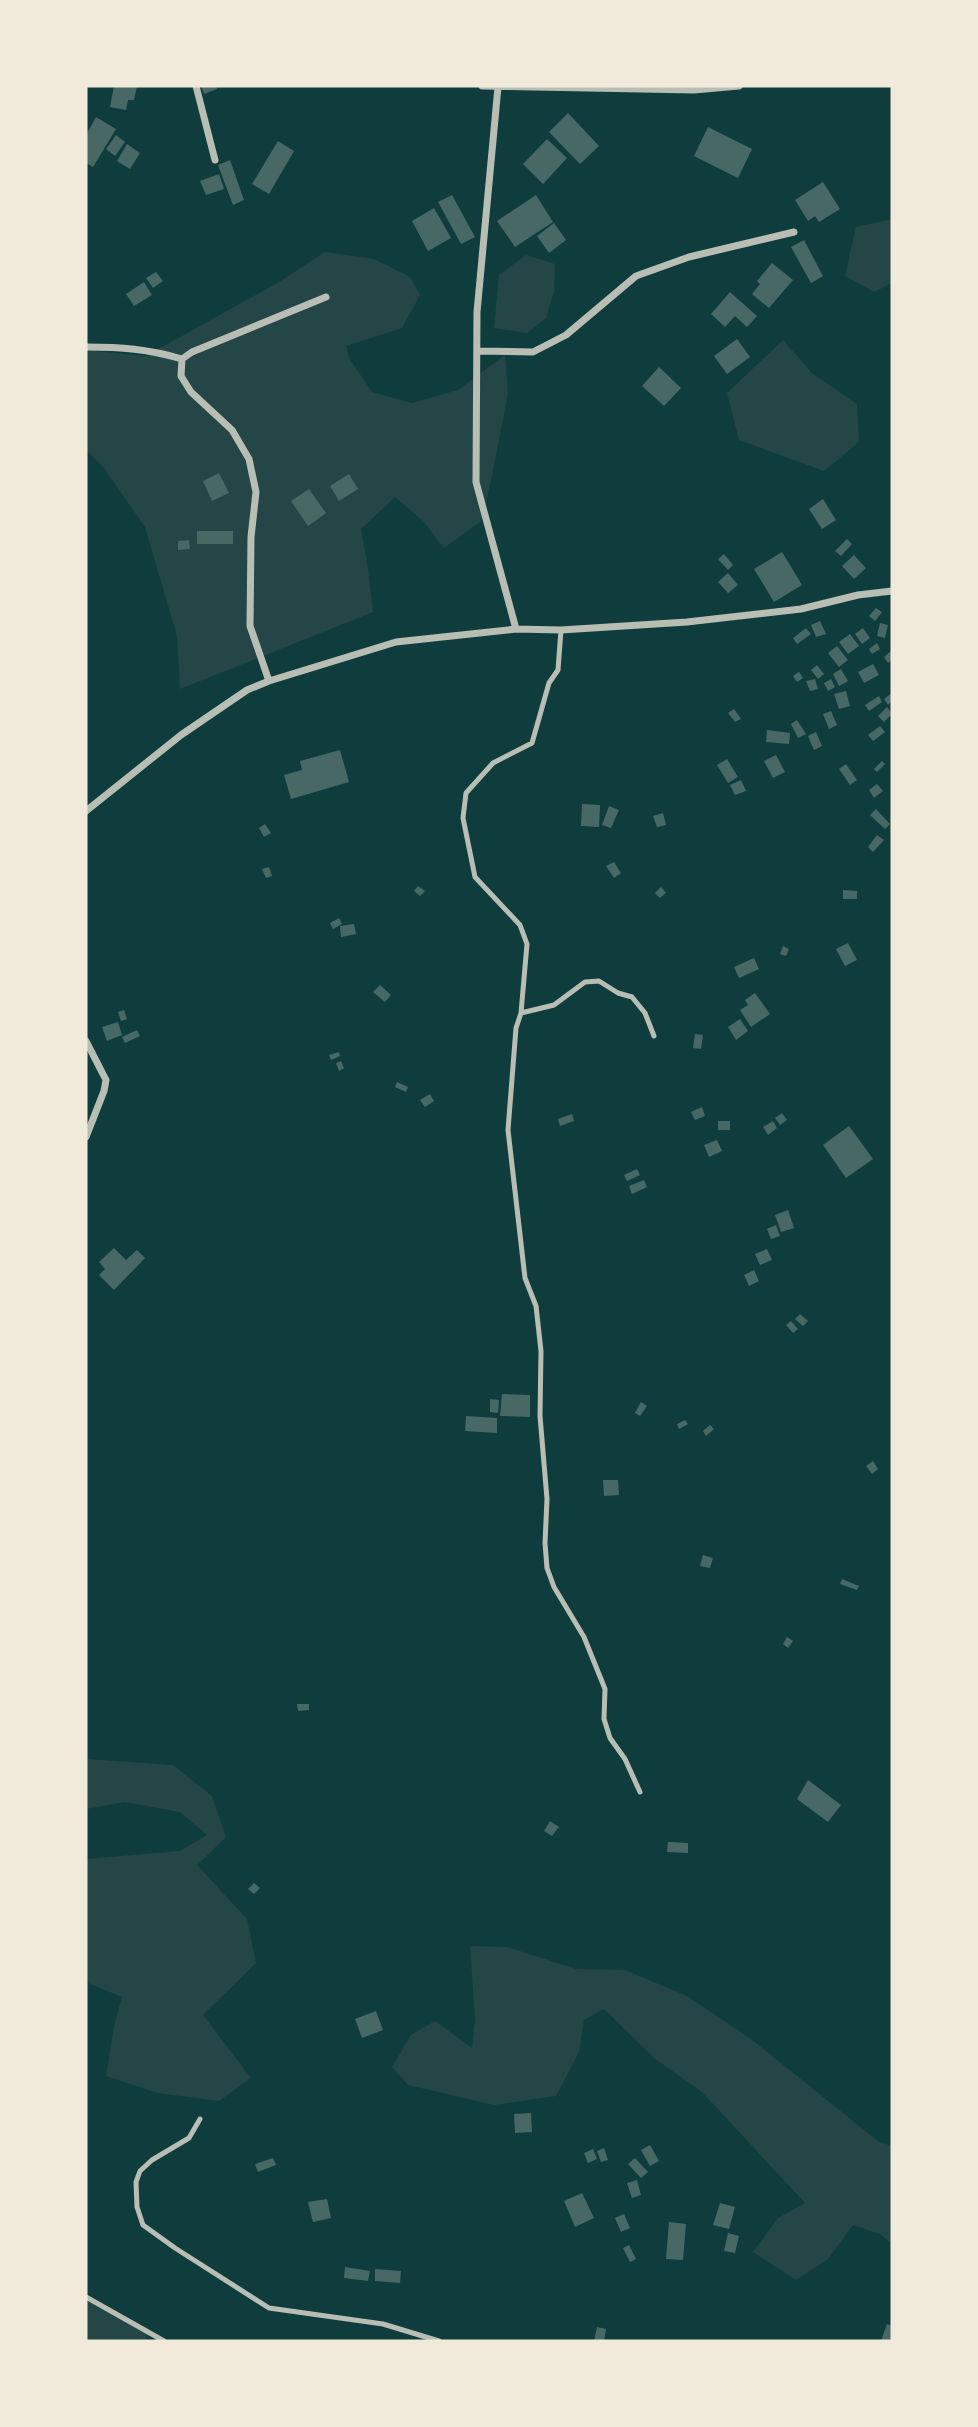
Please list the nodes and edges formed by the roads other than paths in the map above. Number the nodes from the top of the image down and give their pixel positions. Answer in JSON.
{"nodes":[{"id":1,"x":196,"y":86,"type":"edge"},
{"id":2,"x":482,"y":86,"type":"edge"},
{"id":3,"x":739,"y":86,"type":"edge"},
{"id":4,"x":498,"y":87,"type":"edge"},
{"id":5,"x":215,"y":159,"type":"dead end"},
{"id":6,"x":794,"y":232,"type":"dead end"},
{"id":7,"x":326,"y":297,"type":"dead end"},
{"id":8,"x":86,"y":347,"type":"edge"},
{"id":9,"x":477,"y":351,"type":"junction"},
{"id":10,"x":182,"y":359,"type":"junction"},
{"id":11,"x":892,"y":591,"type":"edge"},
{"id":12,"x":516,"y":629,"type":"junction"},
{"id":13,"x":561,"y":630,"type":"junction"},
{"id":14,"x":268,"y":681,"type":"junction"},
{"id":15,"x":86,"y":811,"type":"edge"},
{"id":16,"x":521,"y":1013,"type":"junction"},
{"id":17,"x":654,"y":1036,"type":"dead end"},
{"id":18,"x":86,"y":1041,"type":"edge"},
{"id":19,"x":86,"y":1137,"type":"edge"},
{"id":20,"x":640,"y":1791,"type":"dead end"},
{"id":21,"x":200,"y":2119,"type":"dead end"},
{"id":22,"x":86,"y":2297,"type":"edge"},
{"id":23,"x":412,"y":2333,"type":"junction"},
{"id":24,"x":164,"y":2341,"type":"edge"},
{"id":25,"x":407,"y":2341,"type":"edge"},
{"id":26,"x":439,"y":2341,"type":"edge"}],
"edges":[{"from":1,"to":5,"type":"street"},
{"from":2,"to":4,"type":"street"},
{"from":3,"to":4,"type":"street"},
{"from":4,"to":9,"type":"street"},
{"from":6,"to":9,"type":"street"},
{"from":7,"to":10,"type":"street"},
{"from":8,"to":10,"type":"street"},
{"from":9,"to":12,"type":"street"},
{"from":10,"to":14,"type":"street"},
{"from":11,"to":13,"type":"street"},
{"from":12,"to":13,"type":"street"},
{"from":12,"to":14,"type":"street"},
{"from":13,"to":16,"type":"lane"},
{"from":14,"to":15,"type":"street"},
{"from":16,"to":17,"type":"lane"},
{"from":16,"to":20,"type":"lane"},
{"from":18,"to":19,"type":"street"},
{"from":21,"to":23,"type":"lane"},
{"from":22,"to":24,"type":"lane"},
{"from":23,"to":25,"type":"lane"},
{"from":23,"to":26,"type":"lane"}]}
